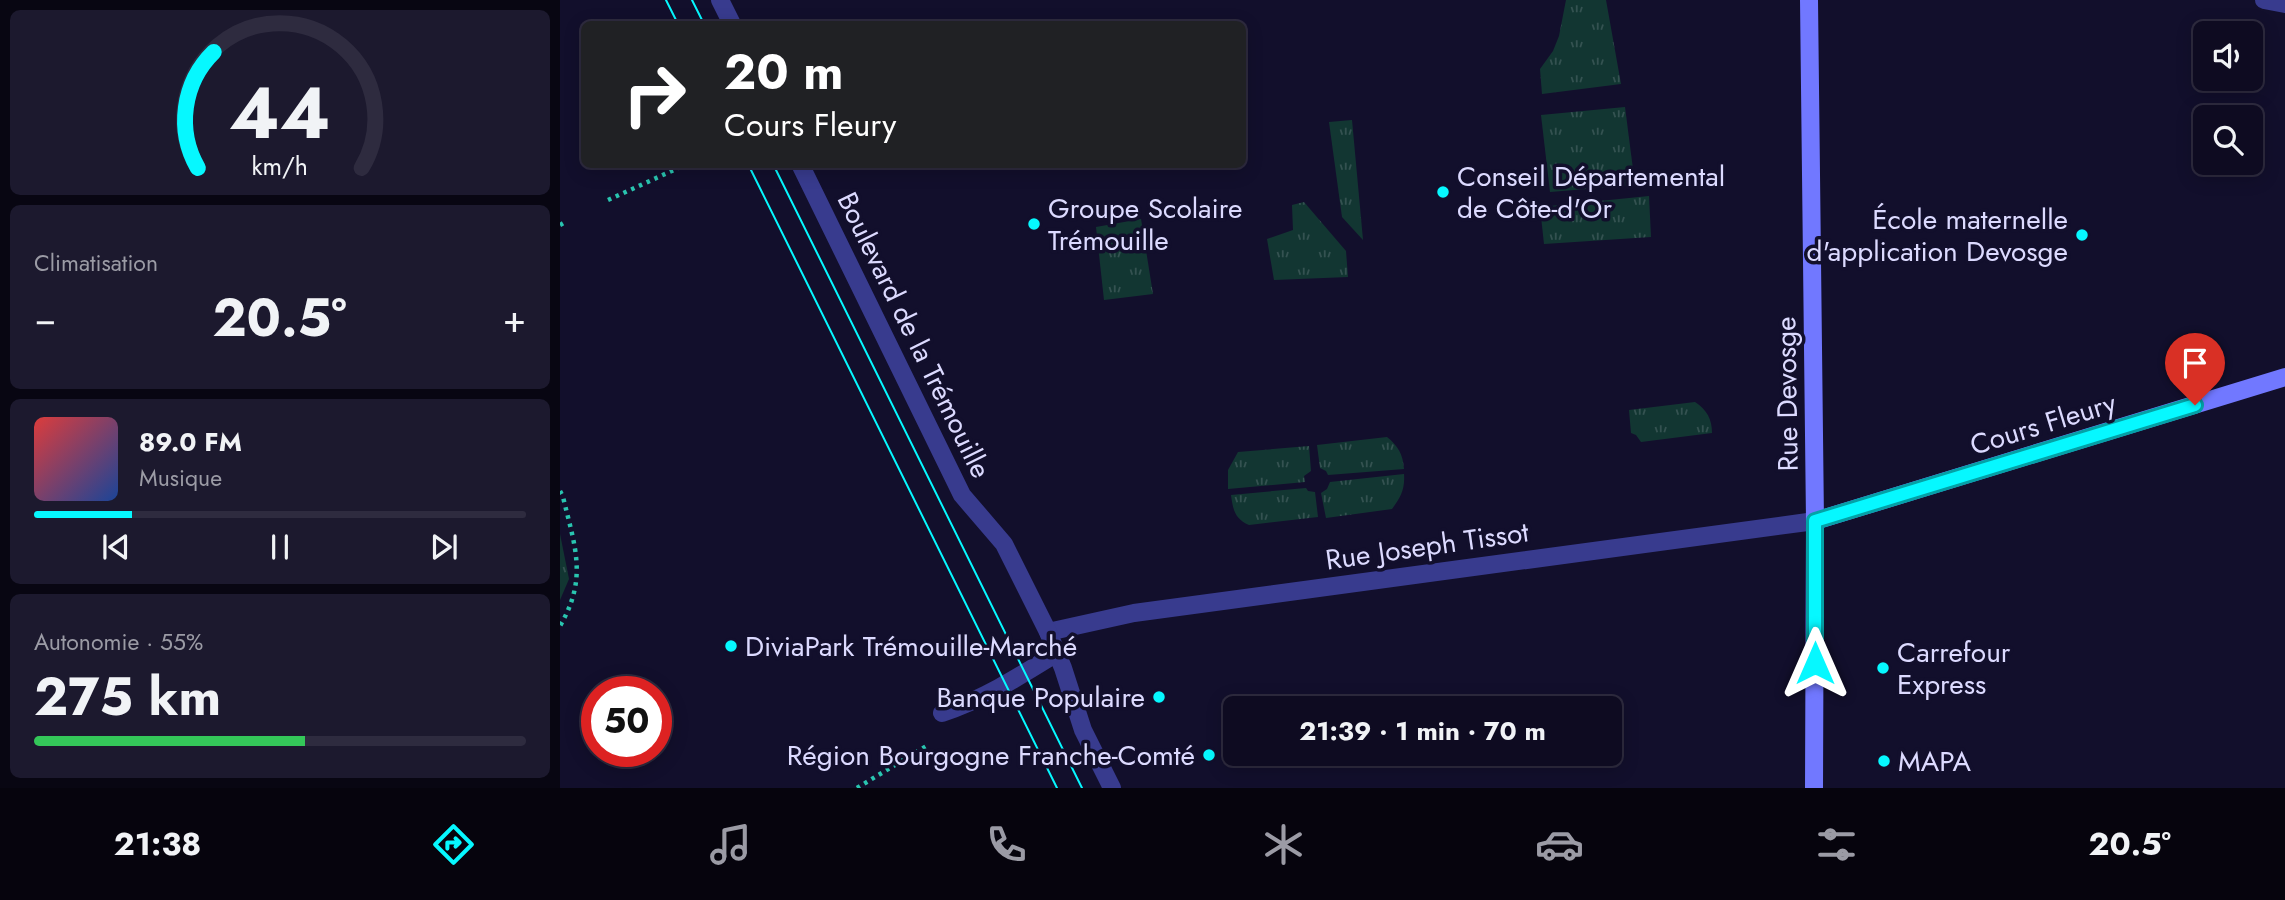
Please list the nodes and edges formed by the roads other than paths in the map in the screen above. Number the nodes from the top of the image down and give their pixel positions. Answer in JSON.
{"nodes":[{"id":1,"x":720,"y":0,"type":"edge"},
{"id":2,"x":1809,"y":0,"type":"edge"},
{"id":3,"x":2264,"y":0,"type":"edge"},
{"id":4,"x":2285,"y":4,"type":"edge"},
{"id":5,"x":730,"y":21,"type":"edge"},
{"id":6,"x":802,"y":168,"type":"edge"},
{"id":7,"x":2285,"y":377,"type":"edge"},
{"id":8,"x":1815,"y":521,"type":"junction"},
{"id":9,"x":1048,"y":632,"type":"junction"},
{"id":10,"x":1057,"y":653,"type":"junction"},
{"id":11,"x":942,"y":713,"type":"dead end"},
{"id":12,"x":1112,"y":788,"type":"edge"},
{"id":13,"x":1814,"y":788,"type":"edge"}],
"edges":[{"from":1,"to":5,"type":"street"},
{"from":2,"to":8,"type":"main road","name":"Rue Devosge"},
{"from":3,"to":4,"type":"street"},
{"from":6,"to":9,"type":"street","name":"Boulevard de la Trémouille"},
{"from":7,"to":8,"type":"main road","name":"Cours Fleury"},
{"from":8,"to":9,"type":"street","name":"Rue Joseph Tissot"},
{"from":8,"to":13,"type":"main road","name":"Rue Devosge"},
{"from":9,"to":10,"type":"street","name":"Boulevard de la Trémouille"},
{"from":10,"to":11,"type":"street"},
{"from":10,"to":12,"type":"street","name":"Boulevard de la Trémouille"}]}
